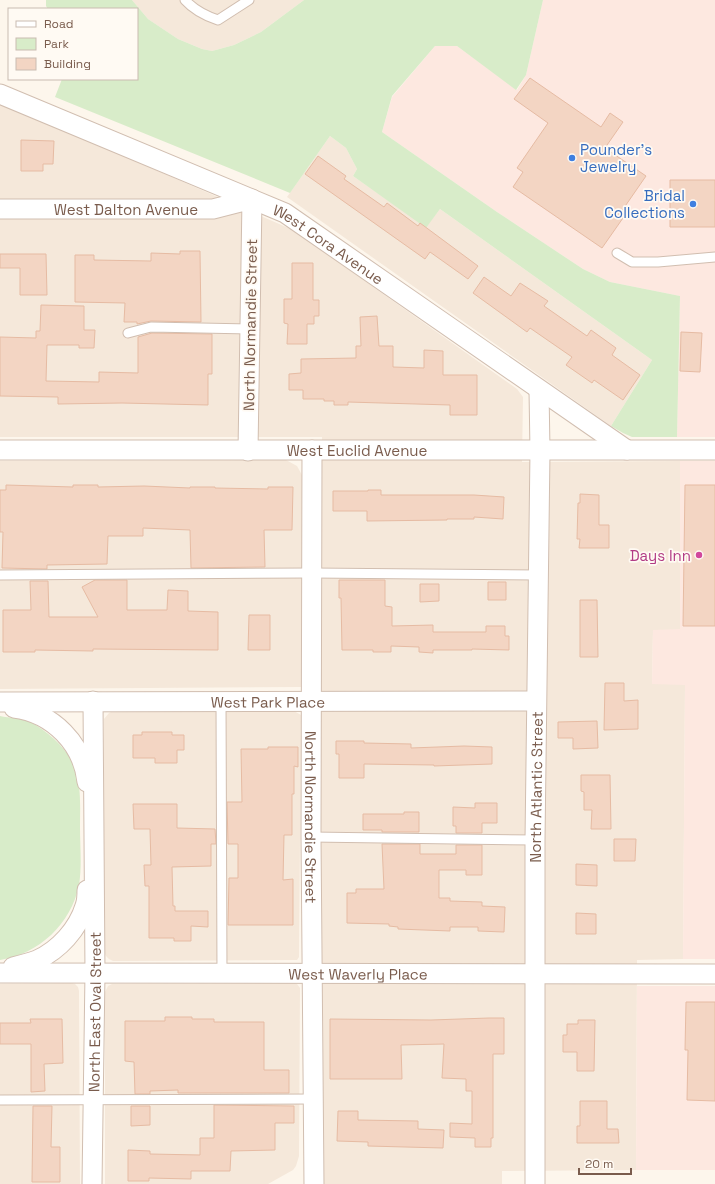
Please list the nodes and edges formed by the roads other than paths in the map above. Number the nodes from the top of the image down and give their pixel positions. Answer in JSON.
{"nodes":[{"id":1,"x":185,"y":0,"type":"edge"},
{"id":2,"x":249,"y":0,"type":"edge"},
{"id":3,"x":0,"y":94,"type":"edge"},
{"id":4,"x":252,"y":199,"type":"junction"},
{"id":5,"x":0,"y":209,"type":"edge"},
{"id":6,"x":617,"y":253,"type":"dead end"},
{"id":7,"x":715,"y":257,"type":"edge"},
{"id":8,"x":250,"y":329,"type":"junction"},
{"id":9,"x":128,"y":333,"type":"dead end"},
{"id":10,"x":539,"y":390,"type":"junction"},
{"id":11,"x":0,"y":450,"type":"edge"},
{"id":12,"x":312,"y":450,"type":"junction"},
{"id":13,"x":540,"y":450,"type":"junction"},
{"id":14,"x":627,"y":450,"type":"junction"},
{"id":15,"x":715,"y":450,"type":"edge"},
{"id":16,"x":248,"y":451,"type":"junction"},
{"id":17,"x":312,"y":573,"type":"junction"},
{"id":18,"x":0,"y":575,"type":"edge"},
{"id":19,"x":538,"y":576,"type":"junction"},
{"id":20,"x":92,"y":701,"type":"junction"},
{"id":21,"x":222,"y":701,"type":"junction"},
{"id":22,"x":311,"y":701,"type":"junction"},
{"id":23,"x":536,"y":701,"type":"junction"},
{"id":24,"x":0,"y":702,"type":"edge"},
{"id":25,"x":0,"y":706,"type":"edge"},
{"id":26,"x":311,"y":837,"type":"junction"},
{"id":27,"x":94,"y":840,"type":"junction"},
{"id":28,"x":535,"y":840,"type":"junction"},
{"id":29,"x":0,"y":972,"type":"edge"},
{"id":30,"x":95,"y":973,"type":"junction"},
{"id":31,"x":222,"y":973,"type":"junction"},
{"id":32,"x":312,"y":974,"type":"junction"},
{"id":33,"x":536,"y":974,"type":"junction"},
{"id":34,"x":715,"y":974,"type":"edge"},
{"id":35,"x":0,"y":1100,"type":"edge"},
{"id":36,"x":93,"y":1100,"type":"junction"},
{"id":37,"x":313,"y":1100,"type":"junction"},
{"id":38,"x":92,"y":1184,"type":"edge"},
{"id":39,"x":314,"y":1184,"type":"edge"},
{"id":40,"x":534,"y":1184,"type":"edge"}],
"edges":[{"from":1,"to":2,"type":"lane"},
{"from":3,"to":4,"type":"street","name":"West Cora Avenue"},
{"from":4,"to":5,"type":"street","name":"West Dalton Avenue"},
{"from":4,"to":8,"type":"street","name":"North Normandie Street"},
{"from":4,"to":10,"type":"street","name":"West Cora Avenue"},
{"from":6,"to":7,"type":"lane"},
{"from":8,"to":9,"type":"lane"},
{"from":8,"to":16,"type":"street","name":"North Normandie Street"},
{"from":10,"to":13,"type":"street","name":"North Atlantic Street"},
{"from":10,"to":14,"type":"street","name":"West Cora Avenue"},
{"from":11,"to":16,"type":"street","name":"West Euclid Avenue"},
{"from":12,"to":13,"type":"street","name":"West Euclid Avenue"},
{"from":12,"to":16,"type":"street","name":"West Euclid Avenue"},
{"from":12,"to":17,"type":"street","name":"North Normandie Street"},
{"from":13,"to":14,"type":"street","name":"West Euclid Avenue"},
{"from":13,"to":19,"type":"street","name":"North Atlantic Street"},
{"from":14,"to":15,"type":"street","name":"West Euclid Avenue"},
{"from":17,"to":18,"type":"lane"},
{"from":17,"to":19,"type":"lane"},
{"from":17,"to":22,"type":"street","name":"North Normandie Street"},
{"from":19,"to":23,"type":"street","name":"North Atlantic Street"},
{"from":20,"to":21,"type":"street","name":"West Park Place"},
{"from":20,"to":24,"type":"street","name":"West Park Place"},
{"from":20,"to":27,"type":"street","name":"North East Oval Street"},
{"from":21,"to":22,"type":"street","name":"West Park Place"},
{"from":21,"to":31,"type":"lane"},
{"from":22,"to":23,"type":"street","name":"West Park Place"},
{"from":22,"to":26,"type":"street","name":"North Normandie Street"},
{"from":23,"to":28,"type":"street","name":"North Atlantic Street"},
{"from":25,"to":27,"type":"street","name":"North East Oval Street"},
{"from":26,"to":28,"type":"lane"},
{"from":26,"to":32,"type":"street","name":"North Normandie Street"},
{"from":27,"to":29,"type":"street","name":"North East Oval Street"},
{"from":27,"to":30,"type":"street","name":"North East Oval Street"},
{"from":28,"to":33,"type":"street","name":"North Atlantic Street"},
{"from":29,"to":30,"type":"street","name":"West Waverly Place"},
{"from":30,"to":31,"type":"street","name":"West Waverly Place"},
{"from":30,"to":36,"type":"street","name":"North East Oval Street"},
{"from":31,"to":32,"type":"street","name":"West Waverly Place"},
{"from":32,"to":33,"type":"street","name":"West Waverly Place"},
{"from":32,"to":37,"type":"street","name":"North Normandie Street"},
{"from":33,"to":34,"type":"street","name":"West Waverly Place"},
{"from":33,"to":40,"type":"street","name":"North Atlantic Street"},
{"from":35,"to":36,"type":"lane"},
{"from":36,"to":37,"type":"lane"},
{"from":36,"to":38,"type":"street","name":"North East Oval Street"},
{"from":37,"to":39,"type":"street","name":"North Normandie Street"}]}
